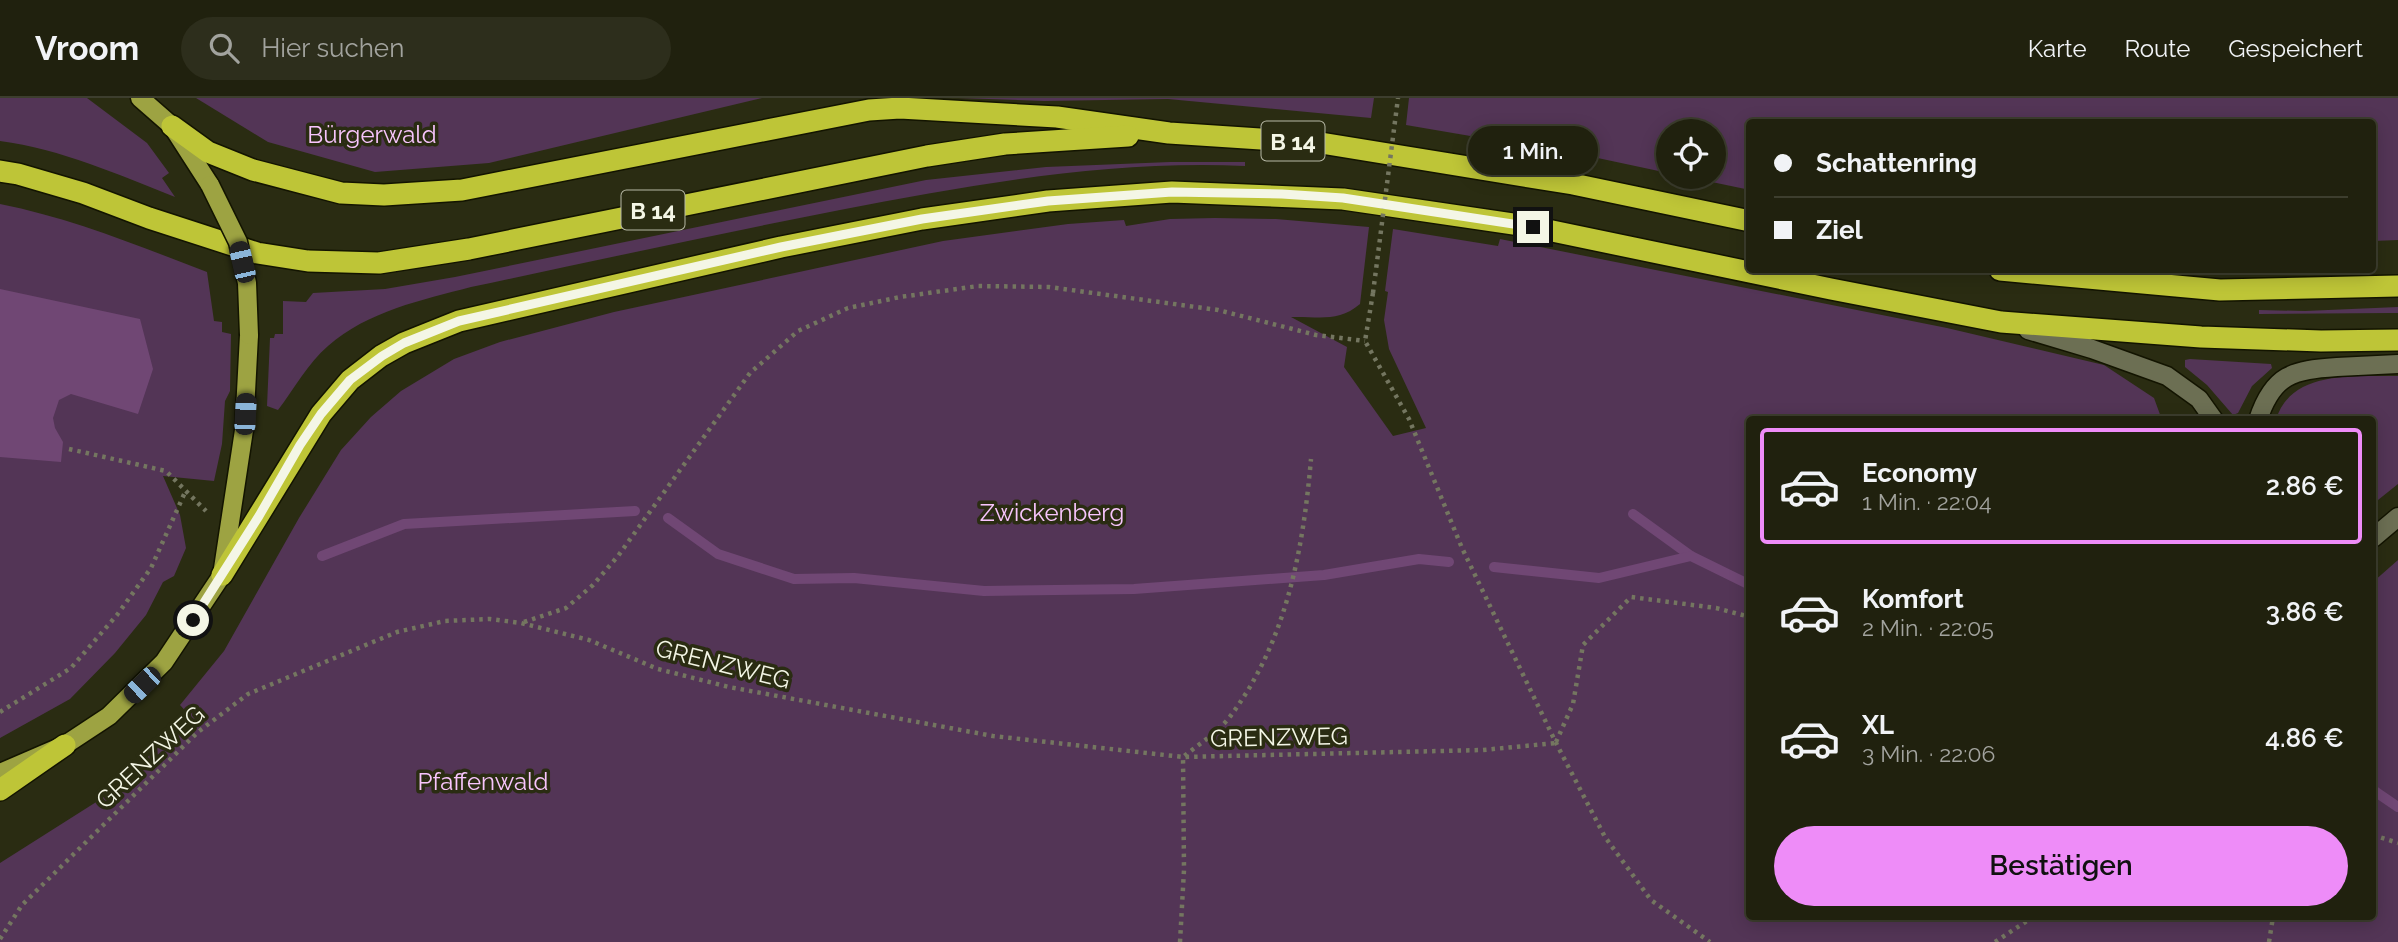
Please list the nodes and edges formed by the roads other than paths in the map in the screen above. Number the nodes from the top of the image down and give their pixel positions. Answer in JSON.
{"nodes":[{"id":1,"x":140,"y":98,"type":"edge"},
{"id":2,"x":172,"y":126,"type":"junction"},
{"id":3,"x":1169,"y":133,"type":"junction"},
{"id":4,"x":0,"y":171,"type":"edge"},
{"id":5,"x":1746,"y":220,"type":"edge"},
{"id":6,"x":1746,"y":271,"type":"edge"},
{"id":7,"x":1753,"y":273,"type":"edge"},
{"id":8,"x":2033,"y":273,"type":"edge"},
{"id":9,"x":2398,"y":286,"type":"edge"},
{"id":10,"x":2001,"y":322,"type":"junction"},
{"id":11,"x":2398,"y":340,"type":"edge"},
{"id":12,"x":2398,"y":364,"type":"edge"},
{"id":13,"x":2211,"y":416,"type":"edge"},
{"id":14,"x":2260,"y":416,"type":"edge"},
{"id":15,"x":2398,"y":517,"type":"edge"},
{"id":16,"x":2376,"y":535,"type":"edge"},
{"id":17,"x":222,"y":575,"type":"junction"},
{"id":18,"x":65,"y":746,"type":"junction"},
{"id":19,"x":0,"y":773,"type":"edge"},
{"id":20,"x":0,"y":790,"type":"edge"}],
"edges":[{"from":1,"to":2,"type":"main road"},
{"from":2,"to":3,"type":"highway"},
{"from":2,"to":17,"type":"main road","bridge":true},
{"from":3,"to":4,"type":"highway","number":"B 14"},
{"from":3,"to":5,"type":"highway","number":"B 14"},
{"from":6,"to":17,"type":"highway","number":"B 14"},
{"from":7,"to":10,"type":"highway","number":"B 14"},
{"from":8,"to":9,"type":"highway"},
{"from":10,"to":11,"type":"highway","number":"B 14"},
{"from":10,"to":13,"type":"street"},
{"from":12,"to":14,"type":"street"},
{"from":15,"to":16,"type":"street"},
{"from":17,"to":18,"type":"main road","number":"B 14"},
{"from":18,"to":19,"type":"main road"},
{"from":18,"to":20,"type":"highway","number":"B 14"}]}
